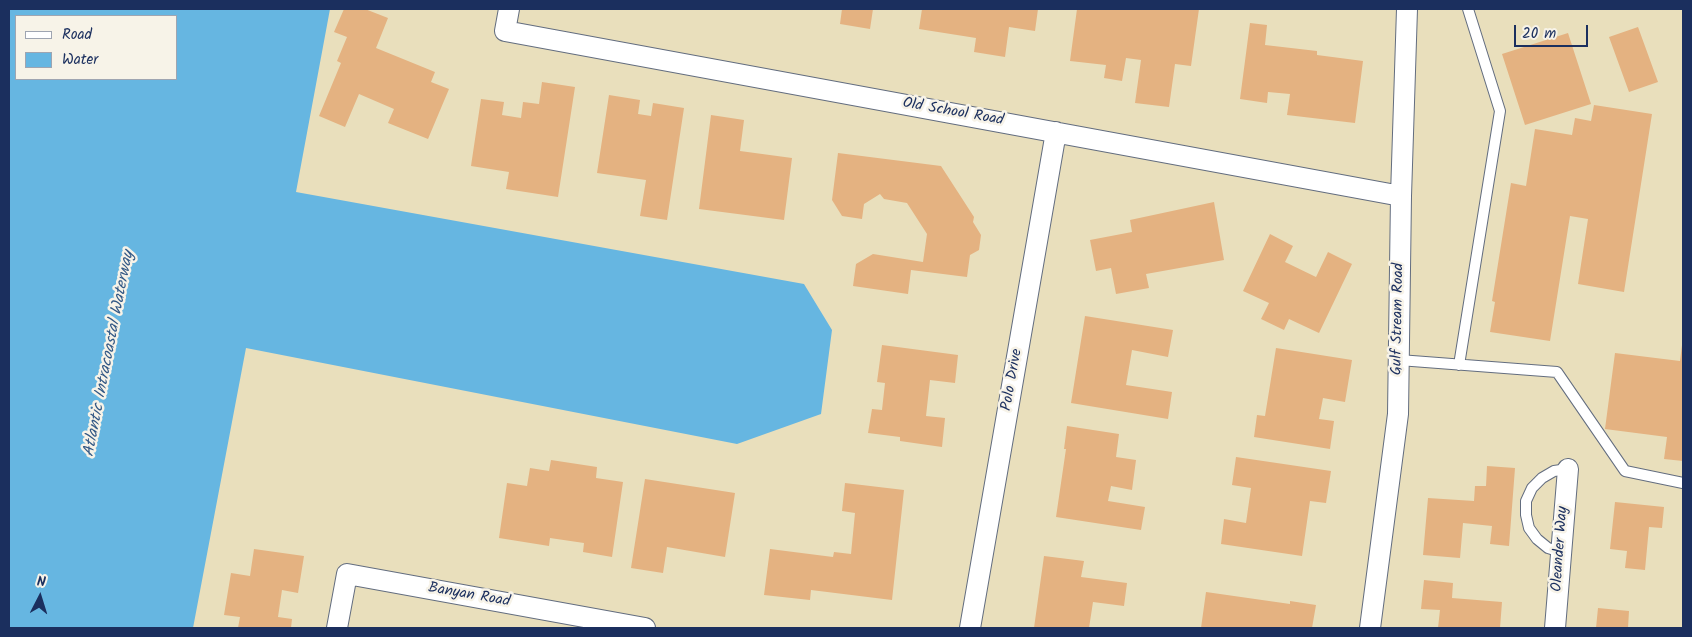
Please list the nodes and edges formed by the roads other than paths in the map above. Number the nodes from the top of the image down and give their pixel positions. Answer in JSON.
{"nodes":[{"id":1,"x":509,"y":9,"type":"edge"},
{"id":2,"x":1407,"y":9,"type":"edge"},
{"id":3,"x":1468,"y":9,"type":"edge"},
{"id":4,"x":1056,"y":132,"type":"junction"},
{"id":5,"x":1401,"y":196,"type":"junction"},
{"id":6,"x":1399,"y":360,"type":"junction"},
{"id":7,"x":1458,"y":365,"type":"junction"},
{"id":8,"x":1568,"y":469,"type":"joint"},
{"id":9,"x":1683,"y":483,"type":"edge"},
{"id":10,"x":1561,"y":552,"type":"junction"},
{"id":11,"x":337,"y":628,"type":"edge"},
{"id":12,"x":645,"y":628,"type":"edge"},
{"id":13,"x":970,"y":628,"type":"edge"},
{"id":14,"x":1370,"y":628,"type":"edge"},
{"id":15,"x":1555,"y":628,"type":"edge"}],
"edges":[{"from":1,"to":4,"type":"street","name":"Old School Road"},
{"from":2,"to":5,"type":"street","name":"Gulf Stream Road"},
{"from":3,"to":7,"type":"lane"},
{"from":4,"to":5,"type":"street","name":"Old School Road"},
{"from":4,"to":13,"type":"street","name":"Polo Drive"},
{"from":5,"to":6,"type":"street","name":"Gulf Stream Road"},
{"from":6,"to":7,"type":"lane"},
{"from":6,"to":14,"type":"street","name":"Gulf Stream Road"},
{"from":7,"to":9,"type":"lane"},
{"from":8,"to":10,"type":"street","name":"Oleander Way"},
{"from":8,"to":10,"type":"lane"},
{"from":10,"to":15,"type":"street","name":"Oleander Way"},
{"from":11,"to":12,"type":"street","name":"Banyan Road"}]}
